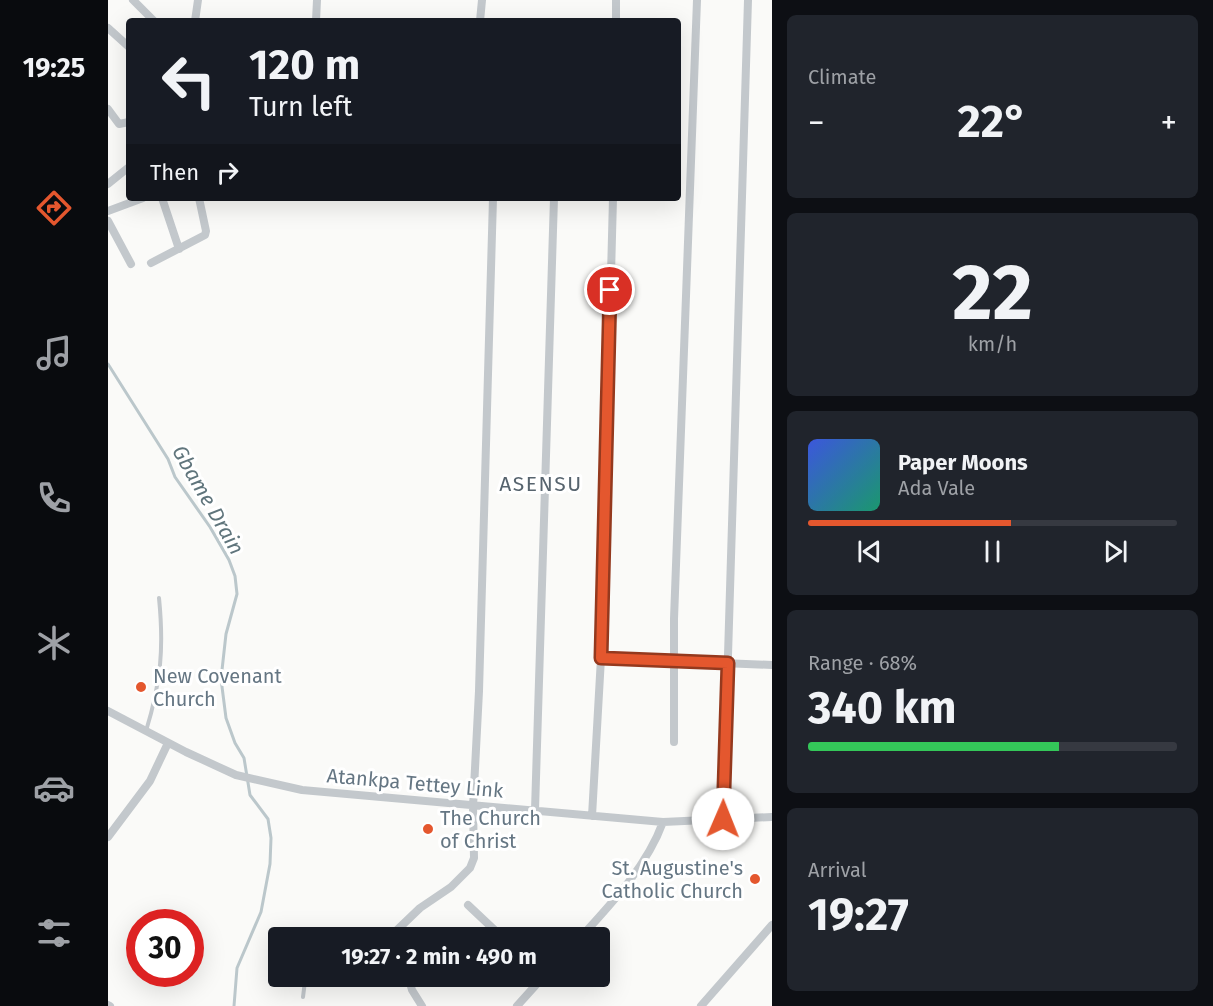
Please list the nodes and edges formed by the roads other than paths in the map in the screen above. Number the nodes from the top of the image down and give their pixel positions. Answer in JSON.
{"nodes":[{"id":1,"x":133,"y":0,"type":"edge"},
{"id":2,"x":198,"y":0,"type":"edge"},
{"id":3,"x":317,"y":0,"type":"edge"},
{"id":4,"x":482,"y":0,"type":"edge"},
{"id":5,"x":616,"y":0,"type":"edge"},
{"id":6,"x":697,"y":0,"type":"edge"},
{"id":7,"x":748,"y":0,"type":"edge"},
{"id":8,"x":151,"y":18,"type":"edge"},
{"id":9,"x":195,"y":18,"type":"edge"},
{"id":10,"x":316,"y":18,"type":"edge"},
{"id":11,"x":480,"y":18,"type":"edge"},
{"id":12,"x":616,"y":18,"type":"edge"},
{"id":13,"x":108,"y":28,"type":"edge"},
{"id":14,"x":126,"y":44,"type":"edge"},
{"id":15,"x":108,"y":109,"type":"edge"},
{"id":16,"x":126,"y":123,"type":"edge"},
{"id":17,"x":126,"y":169,"type":"edge"},
{"id":18,"x":108,"y":184,"type":"edge"},
{"id":19,"x":135,"y":201,"type":"edge"},
{"id":20,"x":163,"y":201,"type":"edge"},
{"id":21,"x":200,"y":201,"type":"edge"},
{"id":22,"x":493,"y":201,"type":"edge"},
{"id":23,"x":554,"y":201,"type":"edge"},
{"id":24,"x":613,"y":201,"type":"edge"},
{"id":25,"x":108,"y":211,"type":"edge"},
{"id":26,"x":108,"y":221,"type":"edge"},
{"id":27,"x":179,"y":249,"type":"junction"},
{"id":28,"x":151,"y":263,"type":"dead end"},
{"id":29,"x":131,"y":264,"type":"dead end"},
{"id":30,"x":159,"y":598,"type":"dead end"},
{"id":31,"x":601,"y":658,"type":"junction"},
{"id":32,"x":674,"y":661,"type":"junction"},
{"id":33,"x":728,"y":663,"type":"junction"},
{"id":34,"x":772,"y":665,"type":"edge"},
{"id":35,"x":108,"y":711,"type":"edge"},
{"id":36,"x":146,"y":732,"type":"junction"},
{"id":37,"x":674,"y":742,"type":"dead end"},
{"id":38,"x":168,"y":743,"type":"junction"},
{"id":39,"x":472,"y":807,"type":"junction"},
{"id":40,"x":535,"y":810,"type":"junction"},
{"id":41,"x":592,"y":816,"type":"junction"},
{"id":42,"x":772,"y":817,"type":"edge"},
{"id":43,"x":723,"y":819,"type":"junction"},
{"id":44,"x":663,"y":822,"type":"junction"},
{"id":45,"x":108,"y":837,"type":"edge"},
{"id":46,"x":468,"y":905,"type":"dead end"},
{"id":47,"x":772,"y":925,"type":"edge"},
{"id":48,"x":403,"y":927,"type":"edge"},
{"id":49,"x":491,"y":927,"type":"edge"},
{"id":50,"x":589,"y":927,"type":"edge"},
{"id":51,"x":304,"y":987,"type":"edge"},
{"id":52,"x":411,"y":987,"type":"edge"},
{"id":53,"x":534,"y":987,"type":"edge"},
{"id":54,"x":303,"y":997,"type":"dead end"},
{"id":55,"x":422,"y":1006,"type":"edge"},
{"id":56,"x":517,"y":1006,"type":"edge"},
{"id":57,"x":701,"y":1006,"type":"edge"}],
"edges":[{"from":1,"to":8,"type":"street"},
{"from":2,"to":9,"type":"street"},
{"from":3,"to":10,"type":"street"},
{"from":4,"to":11,"type":"street"},
{"from":5,"to":12,"type":"street"},
{"from":6,"to":32,"type":"street"},
{"from":7,"to":33,"type":"street"},
{"from":13,"to":14,"type":"street"},
{"from":15,"to":16,"type":"street"},
{"from":17,"to":18,"type":"street"},
{"from":19,"to":25,"type":"street"},
{"from":20,"to":27,"type":"street"},
{"from":21,"to":27,"type":"street"},
{"from":22,"to":39,"type":"street"},
{"from":23,"to":40,"type":"street"},
{"from":24,"to":31,"type":"street"},
{"from":26,"to":29,"type":"street"},
{"from":27,"to":28,"type":"street"},
{"from":30,"to":36,"type":"lane"},
{"from":31,"to":32,"type":"street"},
{"from":31,"to":41,"type":"street"},
{"from":32,"to":33,"type":"street"},
{"from":32,"to":37,"type":"street"},
{"from":33,"to":34,"type":"street"},
{"from":33,"to":43,"type":"street"},
{"from":35,"to":36,"type":"street","name":"Atankpa Tettey Link"},
{"from":36,"to":38,"type":"street","name":"Atankpa Tettey Link"},
{"from":38,"to":39,"type":"street","name":"Atankpa Tettey Link"},
{"from":38,"to":45,"type":"street"},
{"from":39,"to":40,"type":"street","name":"Atankpa Tettey Link"},
{"from":39,"to":48,"type":"street"},
{"from":40,"to":41,"type":"street","name":"Atankpa Tettey Link"},
{"from":41,"to":44,"type":"street","name":"Atankpa Tettey Link"},
{"from":42,"to":43,"type":"street","name":"Atankpa Tettey Link"},
{"from":43,"to":44,"type":"street","name":"Atankpa Tettey Link"},
{"from":44,"to":50,"type":"street"},
{"from":46,"to":49,"type":"street"},
{"from":47,"to":57,"type":"street"},
{"from":51,"to":54,"type":"lane"},
{"from":52,"to":55,"type":"street"},
{"from":53,"to":56,"type":"street"}]}
